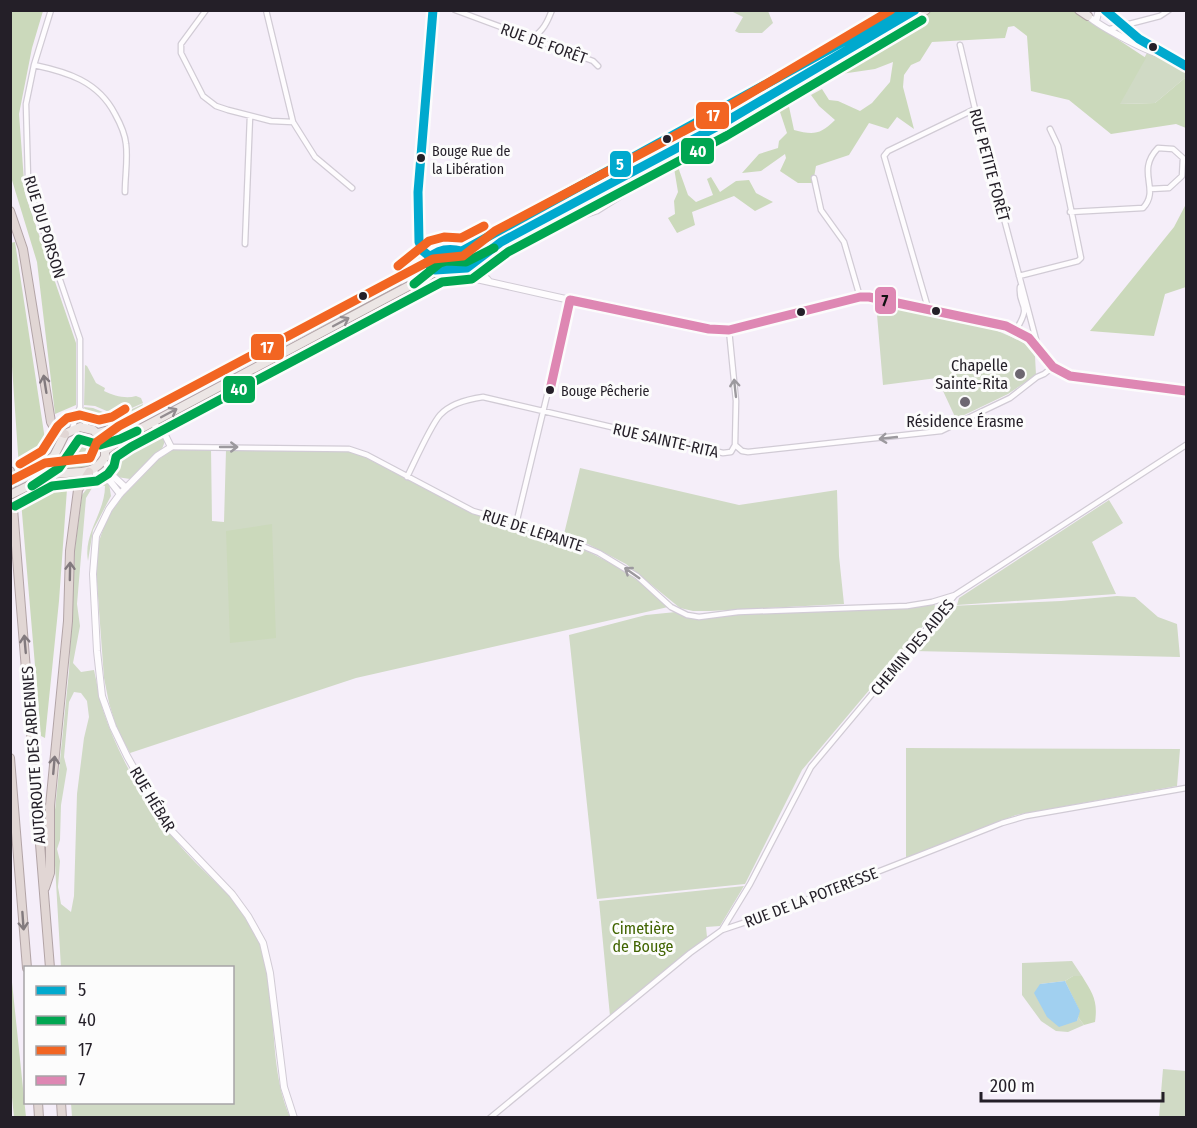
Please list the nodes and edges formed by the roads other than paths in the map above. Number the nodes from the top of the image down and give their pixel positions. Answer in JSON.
{"nodes":[{"id":1,"x":51,"y":10,"type":"edge"},
{"id":2,"x":206,"y":10,"type":"edge"},
{"id":3,"x":266,"y":10,"type":"edge"},
{"id":4,"x":433,"y":10,"type":"edge"},
{"id":5,"x":455,"y":10,"type":"edge"},
{"id":6,"x":552,"y":10,"type":"edge"},
{"id":7,"x":893,"y":10,"type":"edge"},
{"id":8,"x":902,"y":10,"type":"edge"},
{"id":9,"x":916,"y":10,"type":"edge"},
{"id":10,"x":926,"y":10,"type":"edge"},
{"id":11,"x":1078,"y":10,"type":"edge"},
{"id":12,"x":1099,"y":10,"type":"edge"},
{"id":13,"x":1104,"y":10,"type":"edge"},
{"id":14,"x":1169,"y":10,"type":"edge"},
{"id":15,"x":1086,"y":14,"type":"edge"},
{"id":16,"x":1096,"y":21,"type":"junction"},
{"id":17,"x":1123,"y":25,"type":"junction"},
{"id":18,"x":875,"y":26,"type":"junction"},
{"id":19,"x":1110,"y":29,"type":"junction"},
{"id":20,"x":532,"y":38,"type":"junction"},
{"id":21,"x":960,"y":45,"type":"dead end"},
{"id":22,"x":1162,"y":54,"type":"junction"},
{"id":23,"x":826,"y":64,"type":"junction"},
{"id":24,"x":33,"y":65,"type":"junction"},
{"id":25,"x":598,"y":66,"type":"dead end"},
{"id":26,"x":1186,"y":66,"type":"edge"},
{"id":27,"x":975,"y":109,"type":"junction"},
{"id":28,"x":250,"y":116,"type":"junction"},
{"id":29,"x":293,"y":122,"type":"junction"},
{"id":30,"x":1050,"y":129,"type":"dead end"},
{"id":31,"x":667,"y":154,"type":"junction"},
{"id":32,"x":813,"y":178,"type":"dead end"},
{"id":33,"x":352,"y":189,"type":"dead end"},
{"id":34,"x":1150,"y":189,"type":"junction"},
{"id":35,"x":124,"y":192,"type":"dead end"},
{"id":36,"x":10,"y":211,"type":"edge"},
{"id":37,"x":1070,"y":212,"type":"junction"},
{"id":38,"x":555,"y":213,"type":"junction"},
{"id":39,"x":245,"y":244,"type":"dead end"},
{"id":40,"x":462,"y":250,"type":"junction"},
{"id":41,"x":440,"y":252,"type":"junction"},
{"id":42,"x":429,"y":257,"type":"junction"},
{"id":43,"x":472,"y":265,"type":"junction"},
{"id":44,"x":462,"y":268,"type":"junction"},
{"id":45,"x":440,"y":270,"type":"junction"},
{"id":46,"x":451,"y":270,"type":"junction"},
{"id":47,"x":467,"y":276,"type":"junction"},
{"id":48,"x":1019,"y":276,"type":"junction"},
{"id":49,"x":489,"y":280,"type":"junction"},
{"id":50,"x":1021,"y":285,"type":"junction"},
{"id":51,"x":860,"y":297,"type":"junction"},
{"id":52,"x":570,"y":300,"type":"junction"},
{"id":53,"x":928,"y":308,"type":"junction"},
{"id":54,"x":729,"y":330,"type":"junction"},
{"id":55,"x":1017,"y":330,"type":"junction"},
{"id":56,"x":1039,"y":349,"type":"junction"},
{"id":57,"x":1053,"y":367,"type":"junction"},
{"id":58,"x":1186,"y":391,"type":"edge"},
{"id":59,"x":80,"y":407,"type":"junction"},
{"id":60,"x":544,"y":412,"type":"junction"},
{"id":61,"x":151,"y":423,"type":"junction"},
{"id":62,"x":87,"y":428,"type":"junction"},
{"id":63,"x":69,"y":432,"type":"junction"},
{"id":64,"x":98,"y":433,"type":"junction"},
{"id":65,"x":118,"y":441,"type":"junction"},
{"id":66,"x":735,"y":445,"type":"junction"},
{"id":67,"x":1186,"y":445,"type":"edge"},
{"id":68,"x":171,"y":447,"type":"junction"},
{"id":69,"x":106,"y":450,"type":"junction"},
{"id":70,"x":106,"y":464,"type":"junction"},
{"id":71,"x":10,"y":471,"type":"edge"},
{"id":72,"x":92,"y":473,"type":"junction"},
{"id":73,"x":407,"y":477,"type":"junction"},
{"id":74,"x":10,"y":483,"type":"edge"},
{"id":75,"x":126,"y":488,"type":"junction"},
{"id":76,"x":120,"y":494,"type":"junction"},
{"id":77,"x":10,"y":495,"type":"edge"},
{"id":78,"x":516,"y":524,"type":"junction"},
{"id":79,"x":955,"y":595,"type":"junction"},
{"id":80,"x":10,"y":758,"type":"edge"},
{"id":81,"x":1186,"y":788,"type":"edge"},
{"id":82,"x":44,"y":891,"type":"junction"},
{"id":83,"x":722,"y":930,"type":"junction"},
{"id":84,"x":27,"y":966,"type":"edge"},
{"id":85,"x":50,"y":966,"type":"edge"},
{"id":86,"x":294,"y":1118,"type":"edge"},
{"id":87,"x":490,"y":1118,"type":"edge"}],
"edges":[{"from":1,"to":24,"type":"street","name":"RUE DU PORSON"},
{"from":2,"to":28,"type":"street"},
{"from":3,"to":29,"type":"street"},
{"from":4,"to":42,"type":"street"},
{"from":5,"to":20,"type":"street","name":"RUE DE FORÊT"},
{"from":6,"to":20,"type":"street"},
{"from":7,"to":18,"type":"main road"},
{"from":8,"to":18,"type":"main road"},
{"from":9,"to":23,"type":"main road"},
{"from":10,"to":23,"type":"main road"},
{"from":11,"to":15,"type":"main road"},
{"from":12,"to":16,"type":"street"},
{"from":13,"to":17,"type":"street"},
{"from":14,"to":17,"type":"street"},
{"from":15,"to":16,"type":"street"},
{"from":16,"to":19,"type":"street"},
{"from":17,"to":19,"type":"street"},
{"from":17,"to":22,"type":"street"},
{"from":18,"to":40,"type":"main road"},
{"from":19,"to":22,"type":"street"},
{"from":20,"to":25,"type":"street","name":"RUE DE FORÊT"},
{"from":21,"to":27,"type":"street","name":"RUE PETITE FORÊT"},
{"from":22,"to":26,"type":"street"},
{"from":23,"to":31,"type":"main road"},
{"from":24,"to":35,"type":"street"},
{"from":24,"to":59,"type":"street","name":"RUE DU PORSON"},
{"from":27,"to":48,"type":"street","name":"RUE PETITE FORÊT"},
{"from":27,"to":53,"type":"street"},
{"from":28,"to":29,"type":"street"},
{"from":28,"to":39,"type":"street"},
{"from":29,"to":33,"type":"street"},
{"from":30,"to":37,"type":"street"},
{"from":31,"to":38,"type":"main road"},
{"from":31,"to":38,"type":"street"},
{"from":32,"to":51,"type":"street"},
{"from":34,"to":34,"type":"street"},
{"from":34,"to":37,"type":"street"},
{"from":63,"to":36,"type":"highway","one_way":true},
{"from":37,"to":48,"type":"street"},
{"from":38,"to":43,"type":"main road"},
{"from":40,"to":41,"type":"main road"},
{"from":40,"to":43,"type":"main road"},
{"from":40,"to":44,"type":"main road"},
{"from":41,"to":42,"type":"main road"},
{"from":41,"to":45,"type":"main road"},
{"from":42,"to":45,"type":"main road"},
{"from":42,"to":64,"type":"main road"},
{"from":43,"to":44,"type":"main road"},
{"from":43,"to":49,"type":"street"},
{"from":44,"to":46,"type":"main road"},
{"from":44,"to":47,"type":"street"},
{"from":45,"to":46,"type":"main road"},
{"from":61,"to":45,"type":"main road","one_way":true},
{"from":46,"to":47,"type":"street"},
{"from":47,"to":49,"type":"street"},
{"from":48,"to":50,"type":"street","name":"RUE PETITE FORÊT"},
{"from":49,"to":52,"type":"street"},
{"from":50,"to":55,"type":"street","name":"RUE PETITE FORÊT"},
{"from":50,"to":56,"type":"street","name":"RUE PETITE FORÊT"},
{"from":51,"to":53,"type":"street"},
{"from":51,"to":54,"type":"street"},
{"from":52,"to":54,"type":"street"},
{"from":52,"to":60,"type":"street"},
{"from":53,"to":55,"type":"street"},
{"from":66,"to":54,"type":"street","one_way":true},
{"from":55,"to":56,"type":"street"},
{"from":56,"to":57,"type":"street"},
{"from":57,"to":58,"type":"street"},
{"from":57,"to":66,"type":"street","name":"RUE SAINTE-RITA","one_way":true},
{"from":59,"to":62,"type":"street","name":"RUE DU PORSON"},
{"from":59,"to":63,"type":"street","name":"RUE DU PORSON"},
{"from":60,"to":66,"type":"street","name":"RUE SAINTE-RITA"},
{"from":60,"to":73,"type":"street","name":"RUE SAINTE-RITA"},
{"from":60,"to":78,"type":"street"},
{"from":61,"to":65,"type":"main road"},
{"from":61,"to":68,"type":"street"},
{"from":62,"to":63,"type":"main road"},
{"from":62,"to":64,"type":"main road"},
{"from":63,"to":74,"type":"main road","bridge":true},
{"from":64,"to":69,"type":"main road"},
{"from":65,"to":69,"type":"main road"},
{"from":65,"to":70,"type":"main road"},
{"from":67,"to":79,"type":"street","name":"CHEMIN DES AIDES"},
{"from":68,"to":73,"type":"street","name":"RUE DE LEPANTE","one_way":true},
{"from":68,"to":75,"type":"street"},
{"from":69,"to":72,"type":"main road"},
{"from":70,"to":72,"type":"main road"},
{"from":70,"to":75,"type":"street"},
{"from":82,"to":71,"type":"highway","name":"AUTOROUTE DES ARDENNES","one_way":true},
{"from":72,"to":76,"type":"street"},
{"from":72,"to":77,"type":"main road","bridge":true},
{"from":82,"to":72,"type":"highway","one_way":true},
{"from":73,"to":78,"type":"street","name":"RUE DE LEPANTE"},
{"from":75,"to":76,"type":"street"},
{"from":76,"to":86,"type":"street","name":"RUE HÉBAR"},
{"from":79,"to":78,"type":"street","name":"RUE DE LEPANTE","one_way":true},
{"from":79,"to":83,"type":"street","name":"CHEMIN DES AIDES"},
{"from":80,"to":84,"type":"highway","name":"AUTOROUTE DES ARDENNES","one_way":true},
{"from":81,"to":83,"type":"street","name":"RUE DE LA POTERESSE"},
{"from":82,"to":85,"type":"highway","name":"AUTOROUTE DES ARDENNES"},
{"from":83,"to":87,"type":"street","name":"RUE DE LA POTERESSE"}]}
